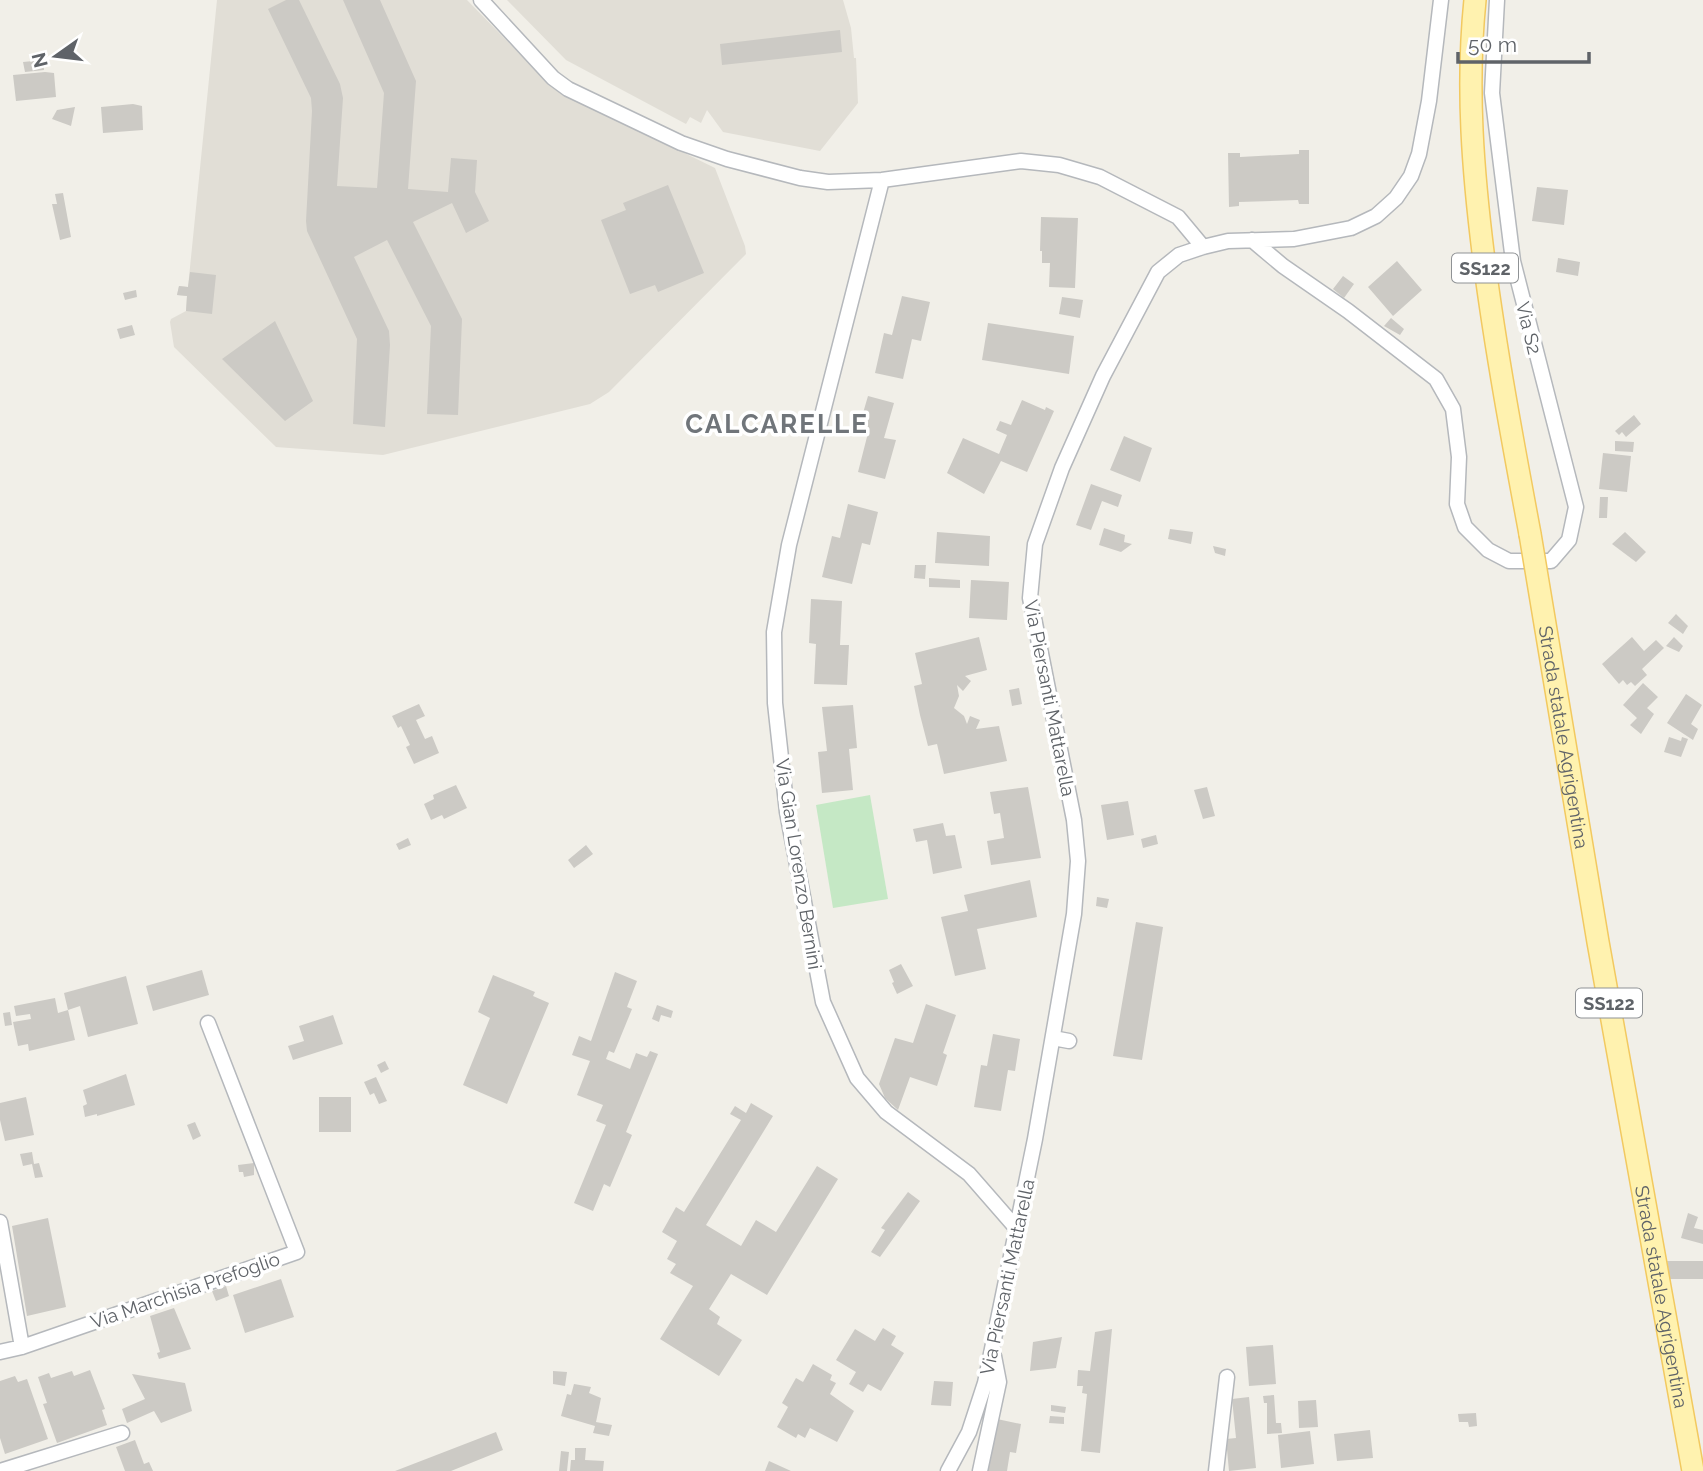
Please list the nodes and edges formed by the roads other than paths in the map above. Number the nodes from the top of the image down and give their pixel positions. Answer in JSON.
{"nodes":[{"id":1,"x":481,"y":0,"type":"edge"},
{"id":2,"x":1441,"y":0,"type":"edge"},
{"id":3,"x":1475,"y":0,"type":"edge"},
{"id":4,"x":1497,"y":0,"type":"edge"},
{"id":5,"x":881,"y":180,"type":"junction"},
{"id":6,"x":1252,"y":240,"type":"junction"},
{"id":7,"x":1203,"y":247,"type":"junction"},
{"id":8,"x":208,"y":1023,"type":"dead end"},
{"id":9,"x":1053,"y":1038,"type":"junction"},
{"id":10,"x":1069,"y":1041,"type":"dead end"},
{"id":11,"x":0,"y":1223,"type":"edge"},
{"id":12,"x":1017,"y":1229,"type":"junction"},
{"id":13,"x":993,"y":1346,"type":"junction"},
{"id":14,"x":22,"y":1347,"type":"junction"},
{"id":15,"x":0,"y":1352,"type":"edge"},
{"id":16,"x":1227,"y":1377,"type":"dead end"},
{"id":17,"x":122,"y":1433,"type":"dead end"},
{"id":18,"x":0,"y":1471,"type":"edge"},
{"id":19,"x":948,"y":1471,"type":"edge"},
{"id":20,"x":980,"y":1471,"type":"edge"},
{"id":21,"x":1216,"y":1471,"type":"edge"},
{"id":22,"x":1693,"y":1471,"type":"edge"}],
"edges":[{"from":1,"to":5,"type":"street"},
{"from":2,"to":6,"type":"street","name":"Via Piersanti Mattarella"},
{"from":3,"to":22,"type":"main road","name":"Strada statale Agrigentina","number":"SS122","bridge":true},
{"from":4,"to":6,"type":"street","name":"Via S2"},
{"from":5,"to":7,"type":"street"},
{"from":5,"to":12,"type":"street","name":"Via Gian Lorenzo Bernini"},
{"from":6,"to":7,"type":"street","name":"Via Piersanti Mattarella"},
{"from":7,"to":9,"type":"street","name":"Via Piersanti Mattarella"},
{"from":8,"to":14,"type":"street","name":"Via Marchisia Prefoglio"},
{"from":9,"to":10,"type":"street"},
{"from":9,"to":12,"type":"street","name":"Via Piersanti Mattarella"},
{"from":11,"to":14,"type":"street"},
{"from":12,"to":13,"type":"street","name":"Via Piersanti Mattarella"},
{"from":13,"to":19,"type":"street","name":"Via Piersanti Mattarella"},
{"from":13,"to":20,"type":"street"},
{"from":14,"to":15,"type":"street","name":"Via Marchisia Prefoglio"},
{"from":16,"to":21,"type":"street"},
{"from":17,"to":18,"type":"street"}]}
